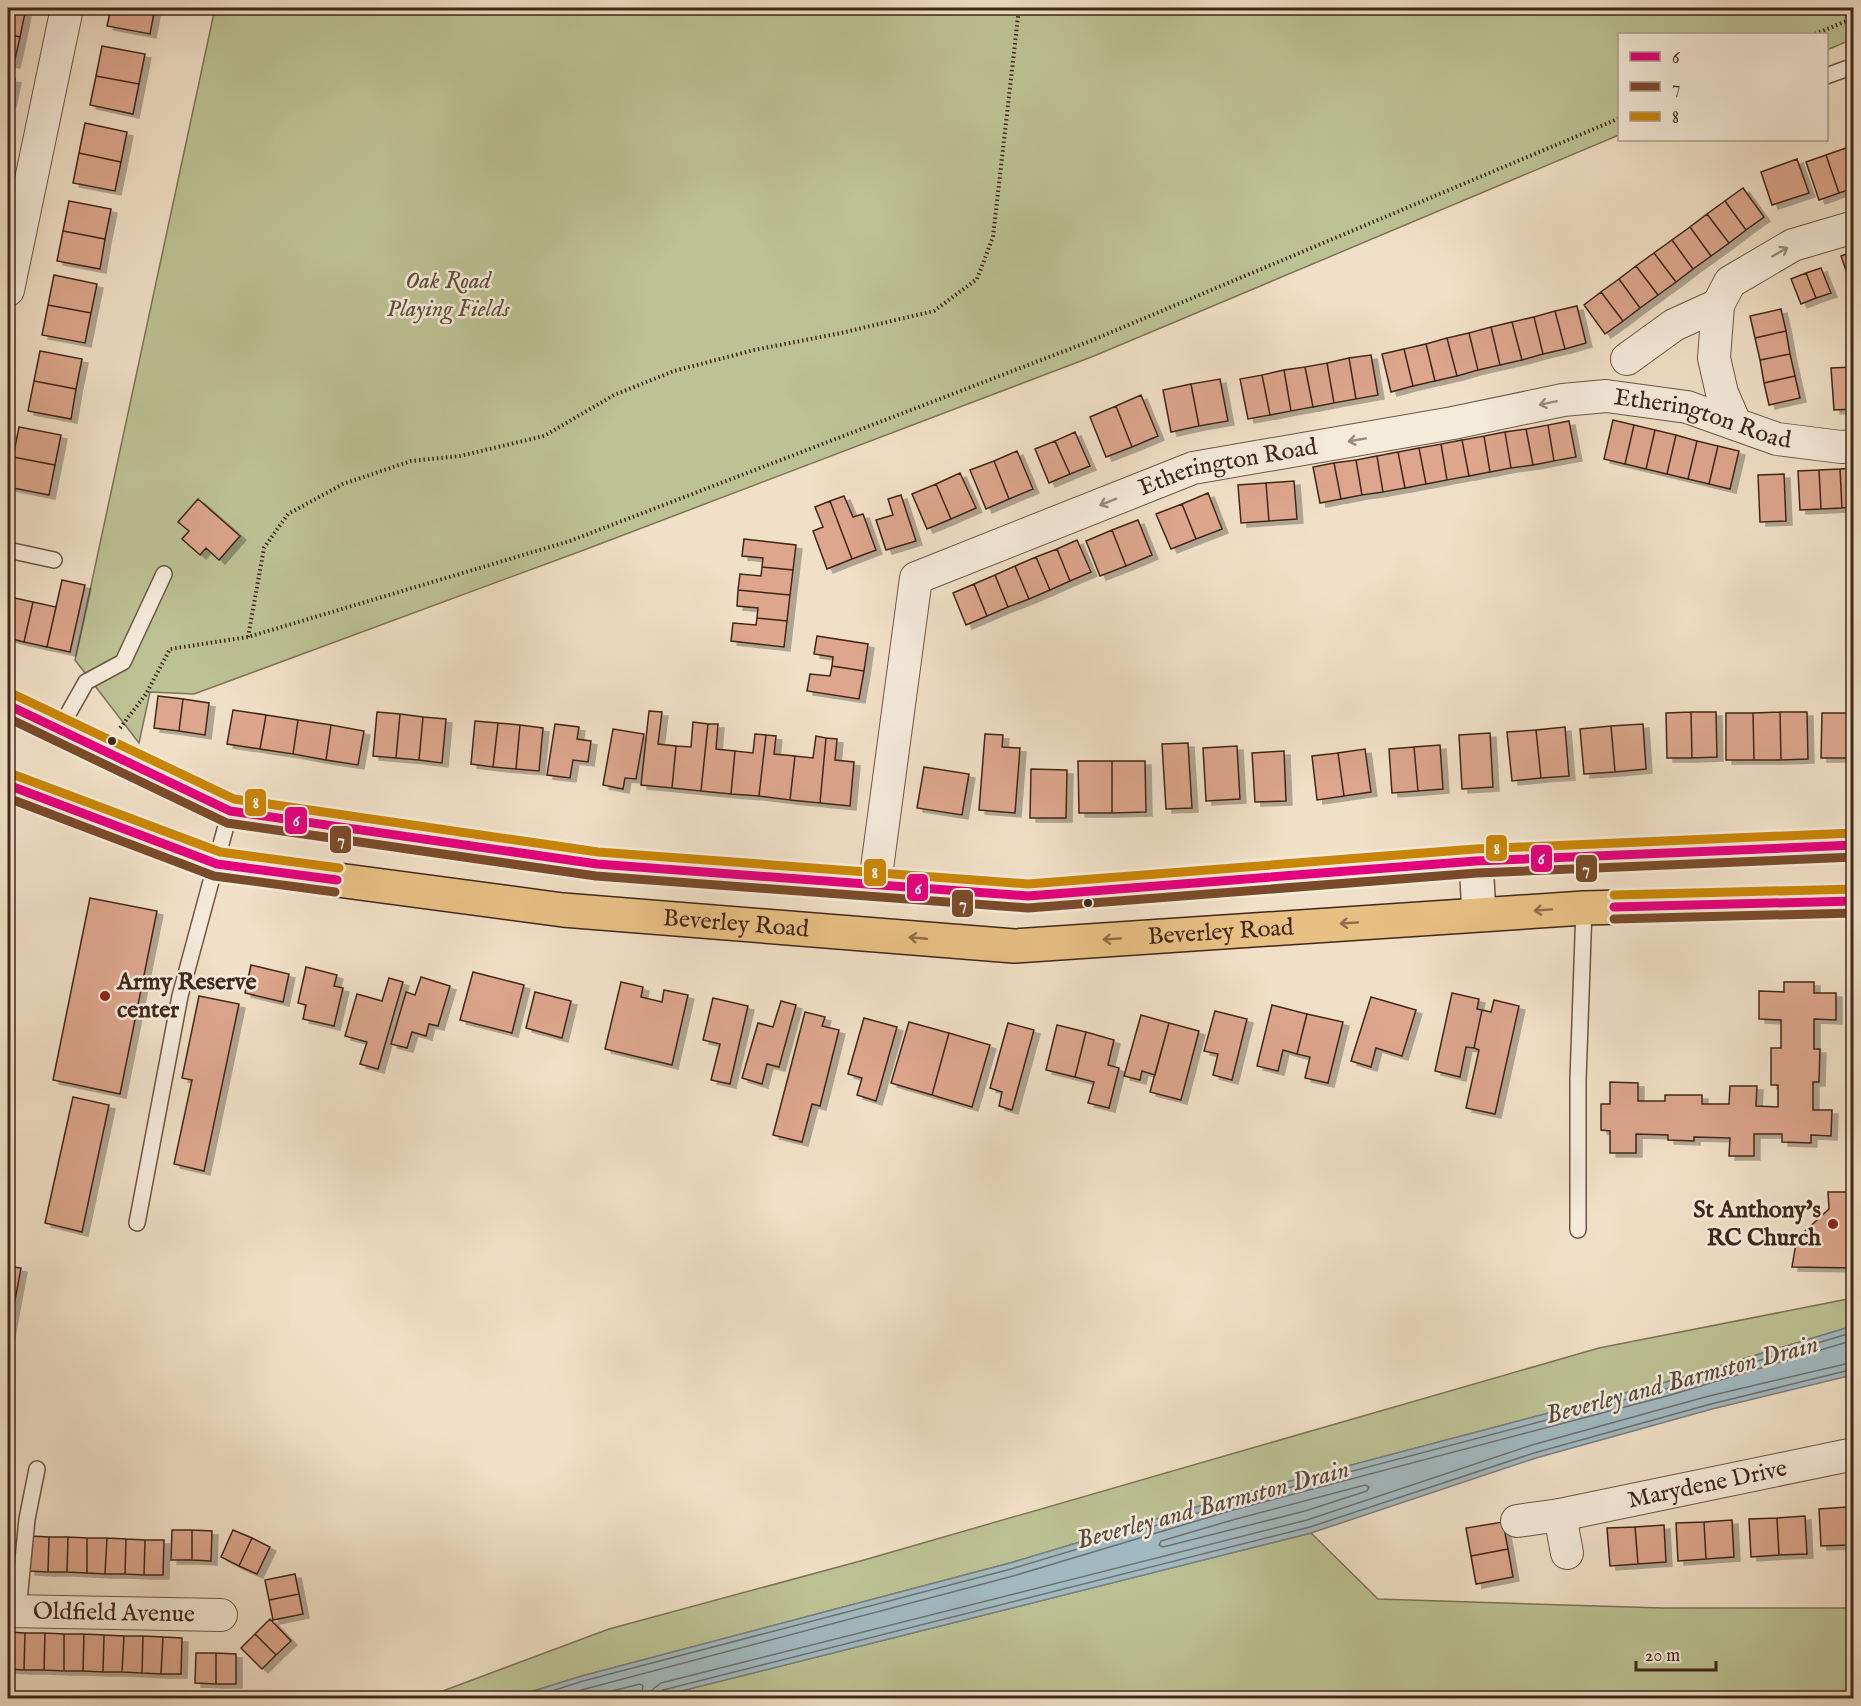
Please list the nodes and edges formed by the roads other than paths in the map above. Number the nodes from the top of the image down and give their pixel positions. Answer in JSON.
{"nodes":[{"id":1,"x":67,"y":8,"type":"edge"},
{"id":2,"x":1854,"y":66,"type":"edge"},
{"id":3,"x":1828,"y":76,"type":"edge"},
{"id":4,"x":1854,"y":227,"type":"edge"},
{"id":5,"x":8,"y":290,"type":"edge"},
{"id":6,"x":1718,"y":305,"type":"junction"},
{"id":7,"x":1714,"y":358,"type":"junction"},
{"id":8,"x":1627,"y":359,"type":"dead end"},
{"id":9,"x":1687,"y":407,"type":"junction"},
{"id":10,"x":1735,"y":423,"type":"junction"},
{"id":11,"x":1854,"y":446,"type":"edge"},
{"id":12,"x":8,"y":550,"type":"edge"},
{"id":13,"x":54,"y":560,"type":"dead end"},
{"id":14,"x":164,"y":574,"type":"dead end"},
{"id":15,"x":8,"y":705,"type":"edge"},
{"id":16,"x":71,"y":737,"type":"junction"},
{"id":17,"x":8,"y":785,"type":"edge"},
{"id":18,"x":230,"y":811,"type":"junction"},
{"id":19,"x":449,"y":844,"type":"junction"},
{"id":20,"x":1854,"y":845,"type":"edge"},
{"id":21,"x":1476,"y":861,"type":"junction"},
{"id":22,"x":217,"y":864,"type":"junction"},
{"id":23,"x":759,"y":875,"type":"junction"},
{"id":24,"x":875,"y":884,"type":"junction"},
{"id":25,"x":983,"y":892,"type":"junction"},
{"id":26,"x":441,"y":894,"type":"junction"},
{"id":27,"x":1854,"y":901,"type":"edge"},
{"id":28,"x":1584,"y":908,"type":"junction"},
{"id":29,"x":1479,"y":914,"type":"junction"},
{"id":30,"x":755,"y":925,"type":"junction"},
{"id":31,"x":982,"y":943,"type":"junction"},
{"id":32,"x":137,"y":1223,"type":"dead end"},
{"id":33,"x":1578,"y":1230,"type":"dead end"},
{"id":34,"x":1854,"y":1455,"type":"edge"},
{"id":35,"x":37,"y":1469,"type":"dead end"},
{"id":36,"x":1560,"y":1515,"type":"junction"},
{"id":37,"x":1517,"y":1521,"type":"dead end"},
{"id":38,"x":1567,"y":1553,"type":"dead end"},
{"id":39,"x":13,"y":1611,"type":"edge"},
{"id":40,"x":221,"y":1615,"type":"dead end"}],
"edges":[{"from":1,"to":5,"type":"street"},
{"from":2,"to":3,"type":"lane"},
{"from":6,"to":4,"type":"street","one_way":true},
{"from":6,"to":7,"type":"street"},
{"from":6,"to":8,"type":"street"},
{"from":7,"to":9,"type":"street"},
{"from":7,"to":10,"type":"street"},
{"from":9,"to":10,"type":"street","name":"Etherington Road"},
{"from":9,"to":24,"type":"street","name":"Etherington Road","one_way":true},
{"from":10,"to":11,"type":"street","name":"Etherington Road"},
{"from":12,"to":13,"type":"lane"},
{"from":14,"to":16,"type":"lane"},
{"from":15,"to":16,"type":"main road","name":"Beverley Road"},
{"from":16,"to":18,"type":"main road","name":"Beverley Road"},
{"from":17,"to":22,"type":"main road","name":"Beverley Road"},
{"from":18,"to":19,"type":"main road","name":"Beverley Road"},
{"from":18,"to":22,"type":"lane"},
{"from":19,"to":23,"type":"main road","name":"Beverley Road"},
{"from":19,"to":26,"type":"main road"},
{"from":20,"to":21,"type":"main road","name":"Beverley Road"},
{"from":21,"to":25,"type":"main road","name":"Beverley Road"},
{"from":21,"to":29,"type":"street"},
{"from":22,"to":26,"type":"main road","name":"Beverley Road"},
{"from":22,"to":32,"type":"lane"},
{"from":23,"to":24,"type":"main road","name":"Beverley Road"},
{"from":23,"to":30,"type":"main road"},
{"from":24,"to":25,"type":"main road","name":"Beverley Road"},
{"from":25,"to":31,"type":"main road"},
{"from":26,"to":30,"type":"main road","name":"Beverley Road"},
{"from":27,"to":28,"type":"main road","name":"Beverley Road"},
{"from":28,"to":29,"type":"main road","name":"Beverley Road","one_way":true},
{"from":28,"to":33,"type":"lane"},
{"from":29,"to":31,"type":"main road","name":"Beverley Road","one_way":true},
{"from":31,"to":30,"type":"main road","name":"Beverley Road","one_way":true},
{"from":34,"to":36,"type":"street","name":"Marydene Drive"},
{"from":35,"to":39,"type":"lane"},
{"from":36,"to":37,"type":"street","name":"Marydene Drive"},
{"from":36,"to":38,"type":"street"},
{"from":39,"to":40,"type":"street","name":"Oldfield Avenue"}]}
